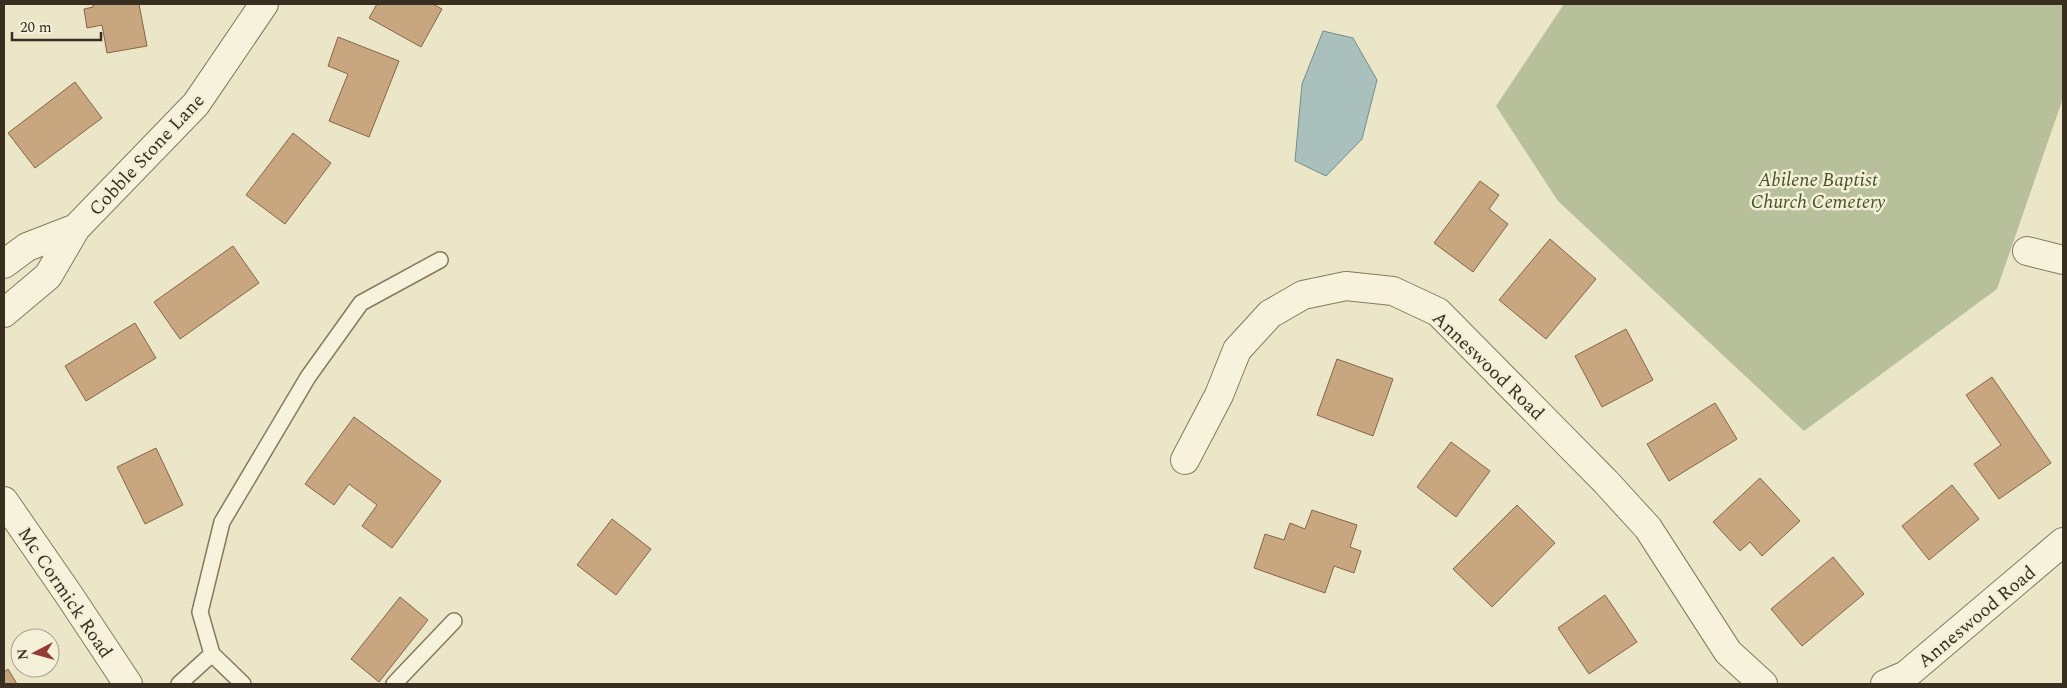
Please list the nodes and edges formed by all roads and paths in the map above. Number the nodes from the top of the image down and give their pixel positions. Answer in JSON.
{"nodes":[{"id":1,"x":264,"y":4,"type":"edge"},
{"id":2,"x":76,"y":228,"type":"junction"},
{"id":3,"x":2027,"y":251,"type":"dead end"},
{"id":4,"x":440,"y":260,"type":"dead end"},
{"id":5,"x":2063,"y":260,"type":"edge"},
{"id":6,"x":4,"y":264,"type":"edge"},
{"id":7,"x":4,"y":312,"type":"edge"},
{"id":8,"x":1185,"y":460,"type":"dead end"},
{"id":9,"x":4,"y":501,"type":"edge"},
{"id":10,"x":2063,"y":542,"type":"edge"},
{"id":11,"x":454,"y":622,"type":"dead end"},
{"id":12,"x":212,"y":654,"type":"junction"},
{"id":13,"x":128,"y":684,"type":"edge"},
{"id":14,"x":179,"y":684,"type":"edge"},
{"id":15,"x":243,"y":684,"type":"edge"},
{"id":16,"x":394,"y":684,"type":"edge"},
{"id":17,"x":1764,"y":684,"type":"edge"},
{"id":18,"x":1885,"y":684,"type":"edge"}],
"edges":[{"from":1,"to":2,"type":"street","name":"Cobble Stone Lane"},
{"from":2,"to":6,"type":"street","name":"Cobble Stone Lane"},
{"from":2,"to":7,"type":"street","name":"Cobble Stone Lane"},
{"from":3,"to":5,"type":"street"},
{"from":4,"to":12,"type":"lane"},
{"from":8,"to":17,"type":"street","name":"Anneswood Road"},
{"from":9,"to":13,"type":"street","name":"Mc Cormick Road"},
{"from":10,"to":18,"type":"street","name":"Anneswood Road"},
{"from":11,"to":16,"type":"lane"},
{"from":12,"to":14,"type":"lane"},
{"from":12,"to":15,"type":"lane"}]}
